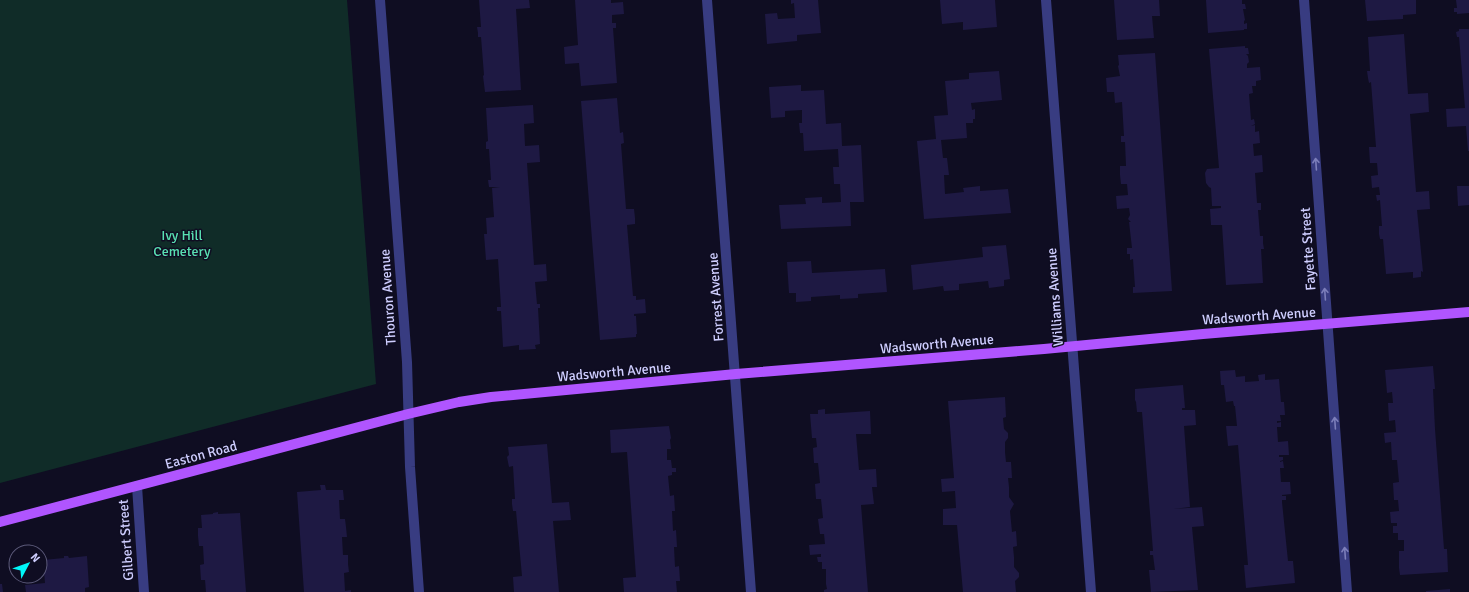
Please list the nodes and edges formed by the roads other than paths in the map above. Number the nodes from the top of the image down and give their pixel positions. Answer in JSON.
{"nodes":[{"id":1,"x":380,"y":0,"type":"edge"},
{"id":2,"x":707,"y":0,"type":"edge"},
{"id":3,"x":1046,"y":0,"type":"edge"},
{"id":4,"x":1304,"y":0,"type":"edge"},
{"id":5,"x":1469,"y":312,"type":"edge"},
{"id":6,"x":1328,"y":325,"type":"junction"},
{"id":7,"x":1073,"y":347,"type":"junction"},
{"id":8,"x":736,"y":374,"type":"junction"},
{"id":9,"x":408,"y":414,"type":"junction"},
{"id":10,"x":137,"y":486,"type":"junction"},
{"id":11,"x":0,"y":522,"type":"edge"},
{"id":12,"x":144,"y":592,"type":"edge"},
{"id":13,"x":419,"y":592,"type":"edge"},
{"id":14,"x":751,"y":592,"type":"edge"},
{"id":15,"x":1091,"y":592,"type":"edge"},
{"id":16,"x":1347,"y":592,"type":"edge"}],
"edges":[{"from":1,"to":9,"type":"street","name":"Thouron Avenue"},
{"from":2,"to":8,"type":"street","name":"Forrest Avenue"},
{"from":3,"to":7,"type":"street","name":"Williams Avenue"},
{"from":6,"to":4,"type":"street","name":"Fayette Street","one_way":true},
{"from":5,"to":6,"type":"main road","name":"Wadsworth Avenue"},
{"from":6,"to":7,"type":"main road","name":"Wadsworth Avenue"},
{"from":16,"to":6,"type":"street","name":"Fayette Street","one_way":true},
{"from":7,"to":8,"type":"main road","name":"Wadsworth Avenue"},
{"from":7,"to":15,"type":"street","name":"Williams Avenue"},
{"from":8,"to":9,"type":"main road","name":"Wadsworth Avenue"},
{"from":8,"to":14,"type":"street","name":"Forrest Avenue"},
{"from":9,"to":10,"type":"main road","name":"Easton Road"},
{"from":9,"to":13,"type":"street","name":"Thouron Avenue"},
{"from":10,"to":11,"type":"main road","name":"Easton Road"},
{"from":10,"to":12,"type":"street","name":"Gilbert Street"}]}
